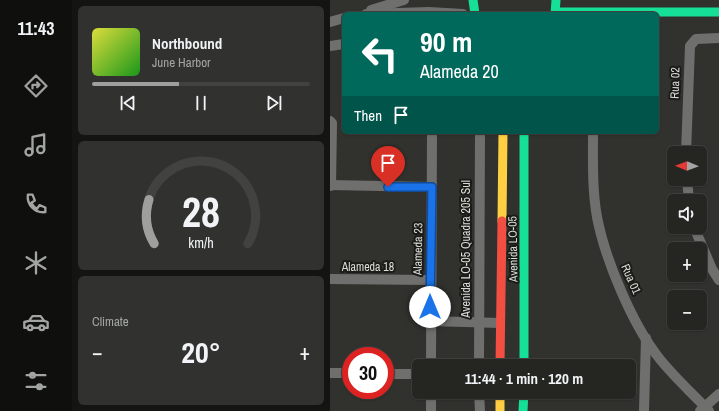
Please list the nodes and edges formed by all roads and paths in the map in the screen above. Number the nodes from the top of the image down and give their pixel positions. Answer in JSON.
{"nodes":[{"id":1,"x":404,"y":0,"type":"edge"},
{"id":2,"x":473,"y":0,"type":"edge"},
{"id":3,"x":556,"y":0,"type":"edge"},
{"id":4,"x":365,"y":12,"type":"edge"},
{"id":5,"x":475,"y":12,"type":"edge"},
{"id":6,"x":556,"y":12,"type":"edge"},
{"id":7,"x":659,"y":12,"type":"edge"},
{"id":8,"x":719,"y":12,"type":"edge"},
{"id":9,"x":342,"y":19,"type":"edge"},
{"id":10,"x":330,"y":22,"type":"edge"},
{"id":11,"x":719,"y":38,"type":"edge"},
{"id":12,"x":342,"y":44,"type":"edge"},
{"id":13,"x":330,"y":46,"type":"edge"},
{"id":14,"x":330,"y":121,"type":"edge"},
{"id":15,"x":432,"y":134,"type":"edge"},
{"id":16,"x":480,"y":134,"type":"edge"},
{"id":17,"x":503,"y":134,"type":"edge"},
{"id":18,"x":524,"y":134,"type":"edge"},
{"id":19,"x":593,"y":134,"type":"edge"},
{"id":20,"x":686,"y":146,"type":"edge"},
{"id":21,"x":330,"y":186,"type":"edge"},
{"id":22,"x":432,"y":187,"type":"junction"},
{"id":23,"x":697,"y":234,"type":"edge"},
{"id":24,"x":330,"y":280,"type":"edge"},
{"id":25,"x":430,"y":280,"type":"junction"},
{"id":26,"x":719,"y":280,"type":"edge"},
{"id":27,"x":430,"y":321,"type":"junction"},
{"id":28,"x":479,"y":323,"type":"junction"},
{"id":29,"x":500,"y":323,"type":"junction"},
{"id":30,"x":646,"y":338,"type":"junction"},
{"id":31,"x":431,"y":359,"type":"edge"},
{"id":32,"x":479,"y":359,"type":"edge"},
{"id":33,"x":500,"y":359,"type":"edge"},
{"id":34,"x":524,"y":359,"type":"edge"},
{"id":35,"x":330,"y":373,"type":"edge"},
{"id":36,"x":342,"y":373,"type":"edge"},
{"id":37,"x":394,"y":374,"type":"edge"},
{"id":38,"x":412,"y":374,"type":"edge"},
{"id":39,"x":719,"y":394,"type":"edge"},
{"id":40,"x":431,"y":399,"type":"edge"},
{"id":41,"x":480,"y":399,"type":"edge"},
{"id":42,"x":500,"y":399,"type":"edge"},
{"id":43,"x":524,"y":399,"type":"edge"},
{"id":44,"x":704,"y":409,"type":"edge"},
{"id":45,"x":431,"y":411,"type":"edge"},
{"id":46,"x":480,"y":411,"type":"edge"},
{"id":47,"x":500,"y":411,"type":"edge"},
{"id":48,"x":523,"y":411,"type":"edge"},
{"id":49,"x":644,"y":411,"type":"edge"}],
"edges":[{"from":1,"to":4,"type":"street"},
{"from":2,"to":5,"type":"main road"},
{"from":3,"to":6,"type":"main road"},
{"from":7,"to":8,"type":"main road"},
{"from":9,"to":10,"type":"street"},
{"from":11,"to":20,"type":"street","name":"Rua 02"},
{"from":12,"to":13,"type":"street"},
{"from":14,"to":21,"type":"street"},
{"from":15,"to":22,"type":"street","name":"Alameda 23"},
{"from":16,"to":28,"type":"street","name":"Avenida LO-05 Quadra 205 Sul"},
{"from":17,"to":29,"type":"main road","name":"Avenida LO-05"},
{"from":18,"to":34,"type":"main road","name":"Avenida LO-05"},
{"from":19,"to":30,"type":"street","name":"Rua 01"},
{"from":21,"to":22,"type":"street"},
{"from":22,"to":25,"type":"street","name":"Alameda 23"},
{"from":23,"to":26,"type":"street"},
{"from":24,"to":25,"type":"street","name":"Alameda 18"},
{"from":25,"to":27,"type":"street","name":"Alameda 23"},
{"from":27,"to":28,"type":"street"},
{"from":27,"to":31,"type":"street","name":"Alameda 23"},
{"from":28,"to":29,"type":"street"},
{"from":28,"to":32,"type":"street","name":"Avenida LO-05 Quadra 205 Sul"},
{"from":29,"to":33,"type":"main road","name":"Avenida LO-05"},
{"from":30,"to":44,"type":"street","name":"Rua 01"},
{"from":30,"to":49,"type":"street"},
{"from":35,"to":36,"type":"street"},
{"from":37,"to":38,"type":"street"},
{"from":39,"to":44,"type":"street"},
{"from":40,"to":45,"type":"street"},
{"from":41,"to":46,"type":"street"},
{"from":42,"to":47,"type":"main road"},
{"from":43,"to":48,"type":"main road"}]}
